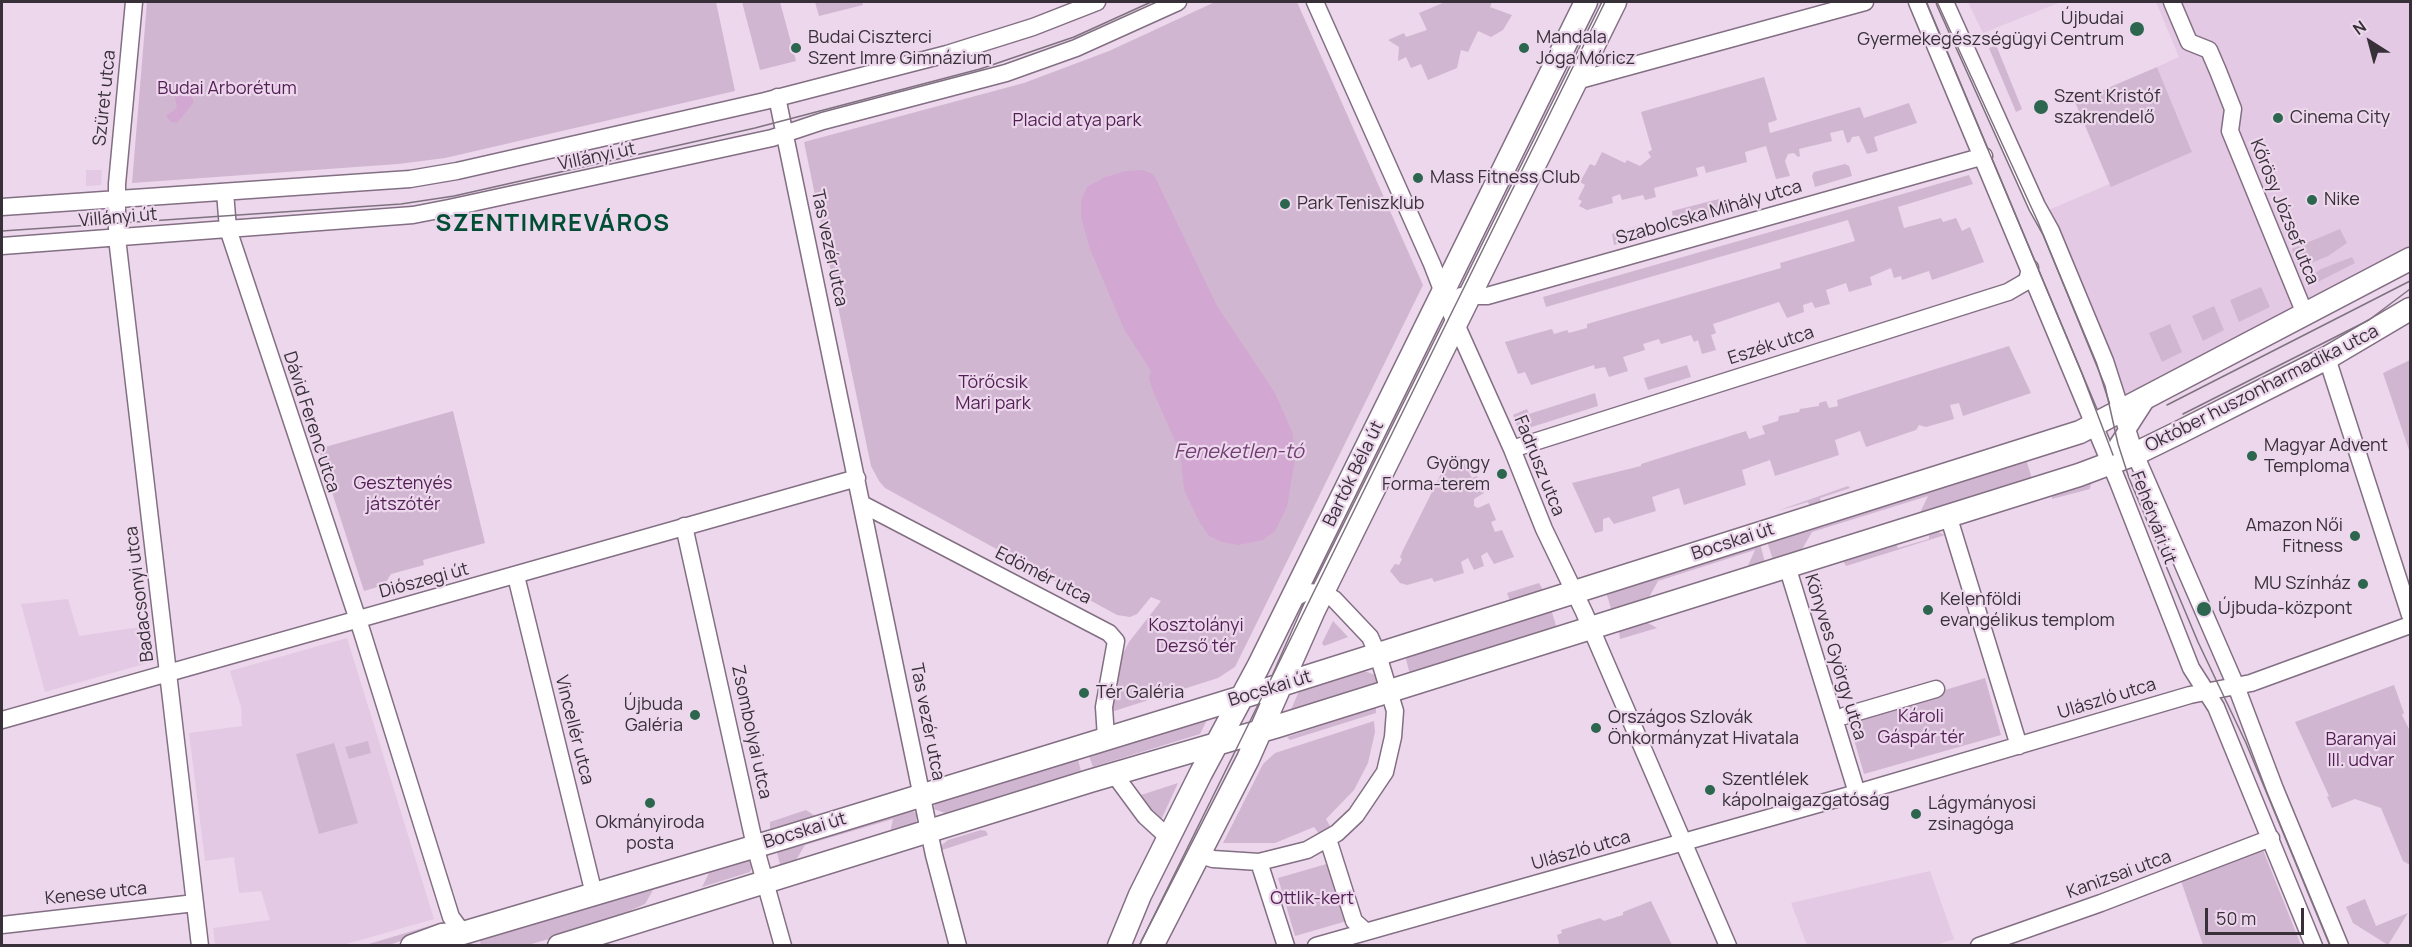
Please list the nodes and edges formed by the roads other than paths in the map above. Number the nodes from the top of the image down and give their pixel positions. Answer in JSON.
{"nodes":[{"id":1,"x":134,"y":2,"type":"edge"},
{"id":2,"x":1097,"y":2,"type":"edge"},
{"id":3,"x":1178,"y":2,"type":"edge"},
{"id":4,"x":1315,"y":2,"type":"edge"},
{"id":5,"x":1586,"y":2,"type":"edge"},
{"id":6,"x":1615,"y":2,"type":"edge"},
{"id":7,"x":1866,"y":2,"type":"edge"},
{"id":8,"x":1917,"y":2,"type":"edge"},
{"id":9,"x":1944,"y":2,"type":"edge"},
{"id":10,"x":2172,"y":2,"type":"edge"},
{"id":11,"x":1576,"y":81,"type":"junction"},
{"id":12,"x":777,"y":97,"type":"junction"},
{"id":13,"x":786,"y":134,"type":"junction"},
{"id":14,"x":1984,"y":156,"type":"junction"},
{"id":15,"x":225,"y":192,"type":"junction"},
{"id":16,"x":116,"y":199,"type":"junction"},
{"id":17,"x":2,"y":207,"type":"edge"},
{"id":18,"x":228,"y":229,"type":"junction"},
{"id":19,"x":117,"y":238,"type":"junction"},
{"id":20,"x":2,"y":246,"type":"edge"},
{"id":21,"x":2410,"y":260,"type":"edge"},
{"id":22,"x":2030,"y":268,"type":"junction"},
{"id":23,"x":1444,"y":293,"type":"junction"},
{"id":24,"x":1469,"y":297,"type":"junction"},
{"id":25,"x":2410,"y":309,"type":"edge"},
{"id":26,"x":2305,"y":314,"type":"junction"},
{"id":27,"x":1455,"y":324,"type":"junction"},
{"id":28,"x":2327,"y":358,"type":"junction"},
{"id":29,"x":2125,"y":420,"type":"junction"},
{"id":30,"x":2094,"y":426,"type":"junction"},
{"id":31,"x":1512,"y":449,"type":"junction"},
{"id":32,"x":2134,"y":454,"type":"junction"},
{"id":33,"x":2110,"y":463,"type":"junction"},
{"id":34,"x":857,"y":478,"type":"junction"},
{"id":35,"x":862,"y":504,"type":"junction"},
{"id":36,"x":1948,"y":515,"type":"junction"},
{"id":37,"x":684,"y":526,"type":"junction"},
{"id":38,"x":1787,"y":566,"type":"junction"},
{"id":39,"x":516,"y":576,"type":"junction"},
{"id":40,"x":1575,"y":592,"type":"junction"},
{"id":41,"x":1323,"y":593,"type":"junction"},
{"id":42,"x":1292,"y":599,"type":"junction"},
{"id":43,"x":2410,"y":615,"type":"edge"},
{"id":44,"x":357,"y":619,"type":"junction"},
{"id":45,"x":2410,"y":624,"type":"edge"},
{"id":46,"x":1591,"y":628,"type":"junction"},
{"id":47,"x":1378,"y":655,"type":"junction"},
{"id":48,"x":170,"y":673,"type":"junction"},
{"id":49,"x":1279,"y":686,"type":"junction"},
{"id":50,"x":2236,"y":686,"type":"junction"},
{"id":51,"x":1936,"y":689,"type":"dead end"},
{"id":52,"x":1390,"y":691,"type":"junction"},
{"id":53,"x":2206,"y":692,"type":"junction"},
{"id":54,"x":1243,"y":697,"type":"junction"},
{"id":55,"x":1844,"y":716,"type":"dead end"},
{"id":56,"x":2,"y":720,"type":"edge"},
{"id":57,"x":1260,"y":732,"type":"junction"},
{"id":58,"x":1106,"y":738,"type":"junction"},
{"id":59,"x":1217,"y":743,"type":"junction"},
{"id":60,"x":2019,"y":746,"type":"junction"},
{"id":61,"x":1114,"y":774,"type":"junction"},
{"id":62,"x":1857,"y":793,"type":"junction"},
{"id":63,"x":922,"y":795,"type":"junction"},
{"id":64,"x":930,"y":832,"type":"junction"},
{"id":65,"x":1169,"y":838,"type":"junction"},
{"id":66,"x":2271,"y":838,"type":"junction"},
{"id":67,"x":1328,"y":839,"type":"junction"},
{"id":68,"x":1682,"y":843,"type":"junction"},
{"id":69,"x":755,"y":846,"type":"junction"},
{"id":70,"x":1200,"y":855,"type":"junction"},
{"id":71,"x":1259,"y":862,"type":"junction"},
{"id":72,"x":765,"y":883,"type":"junction"},
{"id":73,"x":594,"y":894,"type":"junction"},
{"id":74,"x":195,"y":903,"type":"junction"},
{"id":75,"x":2,"y":925,"type":"edge"},
{"id":76,"x":463,"y":933,"type":"junction"},
{"id":77,"x":1357,"y":936,"type":"edge"},
{"id":78,"x":603,"y":939,"type":"edge"},
{"id":79,"x":200,"y":945,"type":"edge"},
{"id":80,"x":412,"y":945,"type":"edge"},
{"id":81,"x":438,"y":945,"type":"edge"},
{"id":82,"x":559,"y":945,"type":"edge"},
{"id":83,"x":783,"y":945,"type":"edge"},
{"id":84,"x":958,"y":945,"type":"edge"},
{"id":85,"x":1119,"y":945,"type":"edge"},
{"id":86,"x":1152,"y":945,"type":"edge"},
{"id":87,"x":1286,"y":945,"type":"edge"},
{"id":88,"x":1316,"y":945,"type":"edge"},
{"id":89,"x":1728,"y":945,"type":"edge"},
{"id":90,"x":1979,"y":945,"type":"edge"},
{"id":91,"x":2314,"y":945,"type":"edge"},
{"id":92,"x":2340,"y":945,"type":"edge"}],
"edges":[{"from":1,"to":16,"type":"street","name":"Szüret utca"},
{"from":2,"to":12,"type":"street","name":"Villányi út"},
{"from":3,"to":13,"type":"street","name":"Villányi út"},
{"from":4,"to":23,"type":"street","name":"Fadrusz utca"},
{"from":5,"to":23,"type":"main road","name":"Bartók Béla út"},
{"from":6,"to":11,"type":"main road","name":"Bartók Béla út"},
{"from":7,"to":11,"type":"street"},
{"from":8,"to":14,"type":"street","name":"Fehérvári út"},
{"from":9,"to":29,"type":"street","name":"Fehérvári út"},
{"from":10,"to":26,"type":"street","name":"Kőrösy József utca"},
{"from":11,"to":24,"type":"main road","name":"Bartók Béla út"},
{"from":12,"to":13,"type":"street","name":"Tas vezér utca"},
{"from":12,"to":15,"type":"street","name":"Villányi út"},
{"from":13,"to":18,"type":"street","name":"Villányi út"},
{"from":13,"to":34,"type":"street","name":"Tas vezér utca"},
{"from":14,"to":22,"type":"street","name":"Fehérvári út"},
{"from":14,"to":24,"type":"street","name":"Szabolcska Mihály utca"},
{"from":15,"to":16,"type":"street","name":"Villányi út"},
{"from":15,"to":18,"type":"street","name":"Dávid Ferenc utca"},
{"from":16,"to":17,"type":"street","name":"Villányi út"},
{"from":16,"to":19,"type":"street","name":"Szüret utca"},
{"from":18,"to":19,"type":"street","name":"Villányi út"},
{"from":18,"to":44,"type":"street","name":"Dávid Ferenc utca"},
{"from":19,"to":20,"type":"street","name":"Villányi út"},
{"from":19,"to":48,"type":"street","name":"Badacsonyi utca"},
{"from":21,"to":26,"type":"main road"},
{"from":22,"to":30,"type":"street","name":"Fehérvári út"},
{"from":22,"to":31,"type":"street","name":"Eszék utca"},
{"from":23,"to":24,"type":"street","name":"Szabolcska Mihály utca"},
{"from":23,"to":27,"type":"street","name":"Fadrusz utca"},
{"from":23,"to":42,"type":"main road","name":"Bartók Béla út"},
{"from":24,"to":27,"type":"main road","name":"Bartók Béla út"},
{"from":25,"to":28,"type":"main road","name":"Október huszonharmadika utca"},
{"from":26,"to":29,"type":"main road"},
{"from":27,"to":31,"type":"street","name":"Fadrusz utca"},
{"from":27,"to":41,"type":"main road","name":"Bartók Béla út"},
{"from":28,"to":32,"type":"main road","name":"Október huszonharmadika utca"},
{"from":28,"to":43,"type":"street"},
{"from":29,"to":30,"type":"main road","name":"Bocskai út"},
{"from":29,"to":32,"type":"street","name":"Fehérvári út"},
{"from":29,"to":33,"type":"street"},
{"from":30,"to":33,"type":"street","name":"Fehérvári út"},
{"from":30,"to":40,"type":"main road","name":"Bocskai út"},
{"from":31,"to":40,"type":"street","name":"Fadrusz utca"},
{"from":32,"to":33,"type":"main road","name":"Október huszonharmadika utca"},
{"from":32,"to":50,"type":"street","name":"Fehérvári út"},
{"from":33,"to":36,"type":"main road","name":"Bocskai út"},
{"from":33,"to":53,"type":"street","name":"Fehérvári út"},
{"from":34,"to":35,"type":"street","name":"Tas vezér utca"},
{"from":34,"to":37,"type":"street","name":"Diószegi út"},
{"from":35,"to":58,"type":"street","name":"Edömér utca"},
{"from":35,"to":63,"type":"street","name":"Tas vezér utca"},
{"from":36,"to":38,"type":"main road","name":"Bocskai út"},
{"from":36,"to":60,"type":"street"},
{"from":37,"to":39,"type":"street","name":"Diószegi út"},
{"from":37,"to":69,"type":"street","name":"Zsombolyai utca"},
{"from":38,"to":46,"type":"main road","name":"Bocskai út"},
{"from":38,"to":62,"type":"street","name":"Könyves György utca"},
{"from":39,"to":44,"type":"street","name":"Diószegi út"},
{"from":39,"to":73,"type":"street","name":"Vincellér utca"},
{"from":40,"to":46,"type":"street","name":"Fadrusz utca"},
{"from":40,"to":47,"type":"main road","name":"Bocskai út"},
{"from":41,"to":42,"type":"street"},
{"from":41,"to":47,"type":"street"},
{"from":41,"to":49,"type":"main road","name":"Bartók Béla út"},
{"from":42,"to":54,"type":"main road","name":"Bartók Béla út"},
{"from":44,"to":48,"type":"street","name":"Diószegi út"},
{"from":44,"to":76,"type":"street","name":"Dávid Ferenc utca"},
{"from":45,"to":50,"type":"street","name":"Ulászló utca"},
{"from":46,"to":52,"type":"main road","name":"Bocskai út"},
{"from":46,"to":68,"type":"street","name":"Fadrusz utca"},
{"from":47,"to":49,"type":"main road","name":"Bocskai út"},
{"from":47,"to":52,"type":"street"},
{"from":48,"to":56,"type":"street","name":"Diószegi út"},
{"from":48,"to":74,"type":"street","name":"Badacsonyi utca"},
{"from":49,"to":54,"type":"main road","name":"Bocskai út"},
{"from":49,"to":57,"type":"main road","name":"Bartók Béla út"},
{"from":49,"to":59,"type":"main road"},
{"from":50,"to":53,"type":"street","name":"Ulászló utca"},
{"from":50,"to":92,"type":"street","name":"Fehérvári út"},
{"from":51,"to":55,"type":"street"},
{"from":52,"to":57,"type":"main road","name":"Bocskai út"},
{"from":52,"to":67,"type":"street"},
{"from":53,"to":60,"type":"street","name":"Ulászló utca"},
{"from":53,"to":66,"type":"street","name":"Fehérvári út"},
{"from":54,"to":58,"type":"main road","name":"Bocskai út"},
{"from":54,"to":59,"type":"main road","name":"Bartók Béla út"},
{"from":57,"to":59,"type":"main road","name":"Bocskai út"},
{"from":57,"to":70,"type":"main road","name":"Bartók Béla út"},
{"from":58,"to":63,"type":"main road","name":"Bocskai út"},
{"from":59,"to":61,"type":"main road","name":"Bocskai út"},
{"from":59,"to":65,"type":"main road","name":"Bartók Béla út"},
{"from":60,"to":62,"type":"street"},
{"from":61,"to":64,"type":"main road","name":"Bocskai út"},
{"from":61,"to":65,"type":"street"},
{"from":62,"to":68,"type":"street","name":"Ulászló utca"},
{"from":63,"to":64,"type":"street","name":"Tas vezér utca"},
{"from":63,"to":69,"type":"main road","name":"Bocskai út"},
{"from":64,"to":72,"type":"main road","name":"Bocskai út"},
{"from":64,"to":84,"type":"street","name":"Tas vezér utca"},
{"from":65,"to":85,"type":"main road","name":"Bartók Béla út"},
{"from":66,"to":90,"type":"street","name":"Kanizsai utca"},
{"from":66,"to":91,"type":"street","name":"Fehérvári út"},
{"from":67,"to":71,"type":"street"},
{"from":67,"to":77,"type":"street"},
{"from":68,"to":77,"type":"street","name":"Ulászló utca"},
{"from":68,"to":89,"type":"street","name":"Fadrusz utca"},
{"from":69,"to":72,"type":"street","name":"Zsombolyai utca"},
{"from":69,"to":73,"type":"main road","name":"Bocskai út"},
{"from":70,"to":71,"type":"street"},
{"from":70,"to":86,"type":"main road","name":"Bartók Béla út"},
{"from":71,"to":87,"type":"street"},
{"from":72,"to":78,"type":"main road","name":"Bocskai út"},
{"from":72,"to":83,"type":"street","name":"Zsombolyai utca"},
{"from":73,"to":76,"type":"main road","name":"Bocskai út"},
{"from":74,"to":75,"type":"street","name":"Kenese utca"},
{"from":74,"to":79,"type":"street","name":"Badacsonyi utca"},
{"from":76,"to":80,"type":"main road","name":"Bocskai út"},
{"from":76,"to":81,"type":"main road"},
{"from":77,"to":88,"type":"street","name":"Ulászló utca"},
{"from":78,"to":82,"type":"main road","name":"Bocskai út"}]}
